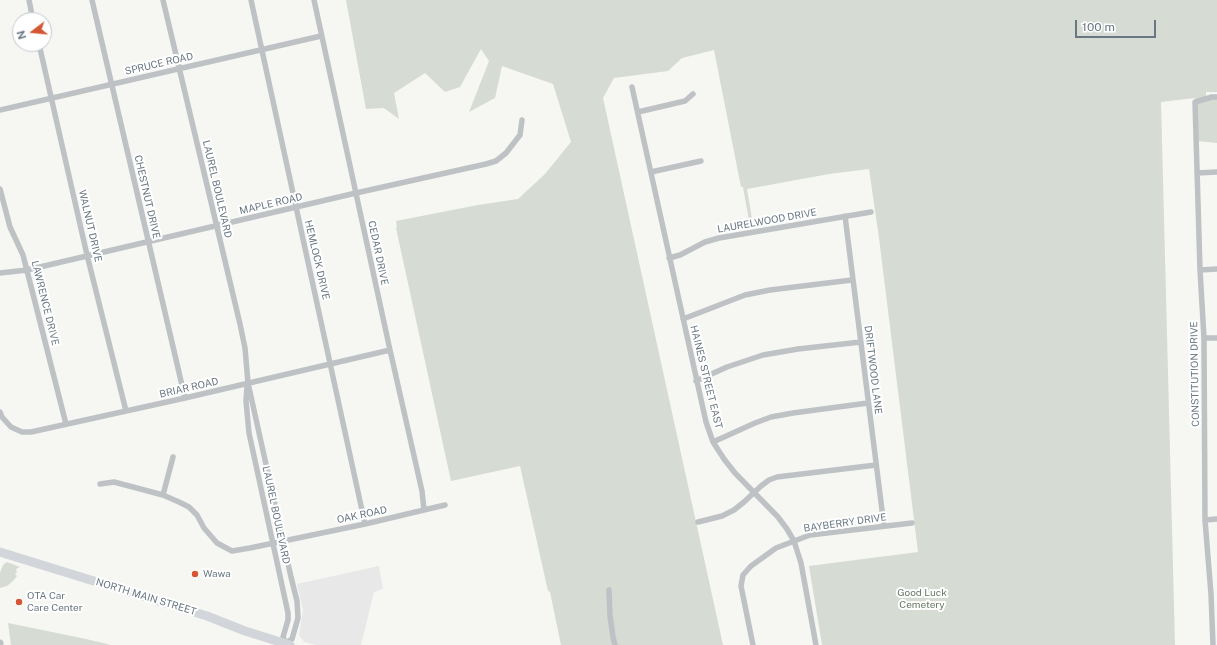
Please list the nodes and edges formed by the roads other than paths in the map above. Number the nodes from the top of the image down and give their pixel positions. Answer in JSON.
{"nodes":[{"id":1,"x":29,"y":0,"type":"edge"},
{"id":2,"x":92,"y":0,"type":"edge"},
{"id":3,"x":163,"y":0,"type":"edge"},
{"id":4,"x":251,"y":0,"type":"edge"},
{"id":5,"x":314,"y":0,"type":"edge"},
{"id":6,"x":31,"y":12,"type":"edge"},
{"id":7,"x":322,"y":36,"type":"junction"},
{"id":8,"x":261,"y":49,"type":"junction"},
{"id":9,"x":41,"y":52,"type":"edge"},
{"id":10,"x":180,"y":68,"type":"junction"},
{"id":11,"x":112,"y":84,"type":"junction"},
{"id":12,"x":632,"y":87,"type":"dead end"},
{"id":13,"x":693,"y":94,"type":"dead end"},
{"id":14,"x":1217,"y":97,"type":"edge"},
{"id":15,"x":51,"y":98,"type":"junction"},
{"id":16,"x":0,"y":110,"type":"edge"},
{"id":17,"x":638,"y":112,"type":"junction"},
{"id":18,"x":522,"y":120,"type":"dead end"},
{"id":19,"x":701,"y":161,"type":"dead end"},
{"id":20,"x":651,"y":172,"type":"junction"},
{"id":21,"x":1217,"y":172,"type":"edge"},
{"id":22,"x":1197,"y":173,"type":"junction"},
{"id":23,"x":0,"y":189,"type":"edge"},
{"id":24,"x":356,"y":193,"type":"junction"},
{"id":25,"x":296,"y":207,"type":"junction"},
{"id":26,"x":871,"y":212,"type":"dead end"},
{"id":27,"x":844,"y":216,"type":"junction"},
{"id":28,"x":216,"y":226,"type":"junction"},
{"id":29,"x":148,"y":241,"type":"junction"},
{"id":30,"x":87,"y":255,"type":"junction"},
{"id":31,"x":669,"y":258,"type":"junction"},
{"id":32,"x":1217,"y":269,"type":"edge"},
{"id":33,"x":27,"y":270,"type":"junction"},
{"id":34,"x":1200,"y":270,"type":"junction"},
{"id":35,"x":0,"y":273,"type":"edge"},
{"id":36,"x":852,"y":280,"type":"junction"},
{"id":37,"x":683,"y":319,"type":"junction"},
{"id":38,"x":1204,"y":338,"type":"junction"},
{"id":39,"x":1217,"y":338,"type":"edge"},
{"id":40,"x":861,"y":342,"type":"junction"},
{"id":41,"x":390,"y":350,"type":"junction"},
{"id":42,"x":331,"y":364,"type":"junction"},
{"id":43,"x":696,"y":381,"type":"junction"},
{"id":44,"x":248,"y":383,"type":"junction"},
{"id":45,"x":184,"y":398,"type":"junction"},
{"id":46,"x":868,"y":403,"type":"junction"},
{"id":47,"x":126,"y":411,"type":"junction"},
{"id":48,"x":0,"y":412,"type":"edge"},
{"id":49,"x":66,"y":424,"type":"junction"},
{"id":50,"x":714,"y":442,"type":"junction"},
{"id":51,"x":173,"y":457,"type":"dead end"},
{"id":52,"x":876,"y":465,"type":"junction"},
{"id":53,"x":100,"y":484,"type":"dead end"},
{"id":54,"x":754,"y":493,"type":"junction"},
{"id":55,"x":163,"y":495,"type":"junction"},
{"id":56,"x":445,"y":505,"type":"dead end"},
{"id":57,"x":424,"y":510,"type":"junction"},
{"id":58,"x":1217,"y":519,"type":"edge"},
{"id":59,"x":1205,"y":520,"type":"junction"},
{"id":60,"x":698,"y":522,"type":"dead end"},
{"id":61,"x":912,"y":523,"type":"dead end"},
{"id":62,"x":365,"y":524,"type":"junction"},
{"id":63,"x":884,"y":526,"type":"junction"},
{"id":64,"x":283,"y":541,"type":"junction"},
{"id":65,"x":794,"y":541,"type":"junction"},
{"id":66,"x":273,"y":543,"type":"junction"},
{"id":67,"x":0,"y":552,"type":"edge"},
{"id":68,"x":291,"y":577,"type":"junction"},
{"id":69,"x":281,"y":580,"type":"junction"},
{"id":70,"x":609,"y":590,"type":"dead end"},
{"id":71,"x":1214,"y":594,"type":"edge"},
{"id":72,"x":287,"y":644,"type":"edge"},
{"id":73,"x":615,"y":645,"type":"edge"},
{"id":74,"x":753,"y":645,"type":"edge"},
{"id":75,"x":816,"y":645,"type":"edge"},
{"id":76,"x":1213,"y":645,"type":"edge"}],
"edges":[{"from":1,"to":6,"type":"street"},
{"from":2,"to":11,"type":"street","name":"CHESTNUT DRIVE"},
{"from":3,"to":10,"type":"street","name":"LAUREL BOULEVARD"},
{"from":4,"to":8,"type":"street","name":"HEMLOCK DRIVE"},
{"from":5,"to":7,"type":"street","name":"CEDAR DRIVE"},
{"from":7,"to":8,"type":"street","name":"SPRUCE ROAD"},
{"from":7,"to":24,"type":"street","name":"CEDAR DRIVE"},
{"from":8,"to":10,"type":"street","name":"SPRUCE ROAD"},
{"from":8,"to":25,"type":"street","name":"HEMLOCK DRIVE"},
{"from":9,"to":15,"type":"street","name":"WALNUT DRIVE"},
{"from":10,"to":11,"type":"street","name":"SPRUCE ROAD"},
{"from":10,"to":28,"type":"street","name":"LAUREL BOULEVARD"},
{"from":11,"to":15,"type":"street","name":"SPRUCE ROAD"},
{"from":11,"to":29,"type":"street","name":"CHESTNUT DRIVE"},
{"from":12,"to":17,"type":"street","name":"HAINES STREET EAST"},
{"from":13,"to":17,"type":"street"},
{"from":14,"to":22,"type":"street","name":"CONSTITUTION DRIVE"},
{"from":15,"to":16,"type":"street","name":"SPRUCE ROAD"},
{"from":15,"to":30,"type":"street","name":"WALNUT DRIVE"},
{"from":17,"to":20,"type":"street","name":"HAINES STREET EAST"},
{"from":18,"to":24,"type":"street","name":"MAPLE ROAD"},
{"from":19,"to":20,"type":"street"},
{"from":20,"to":31,"type":"street","name":"HAINES STREET EAST"},
{"from":21,"to":22,"type":"street"},
{"from":22,"to":34,"type":"street","name":"CONSTITUTION DRIVE"},
{"from":23,"to":33,"type":"street","name":"LAWRENCE DRIVE"},
{"from":24,"to":25,"type":"street","name":"MAPLE ROAD"},
{"from":24,"to":41,"type":"street","name":"CEDAR DRIVE"},
{"from":25,"to":28,"type":"street","name":"MAPLE ROAD"},
{"from":25,"to":42,"type":"street","name":"HEMLOCK DRIVE"},
{"from":26,"to":27,"type":"street","name":"LAURELWOOD DRIVE"},
{"from":27,"to":31,"type":"street","name":"LAURELWOOD DRIVE"},
{"from":27,"to":36,"type":"street","name":"DRIFTWOOD LANE"},
{"from":28,"to":29,"type":"street","name":"MAPLE ROAD"},
{"from":28,"to":44,"type":"street","name":"LAUREL BOULEVARD"},
{"from":29,"to":30,"type":"street","name":"MAPLE ROAD"},
{"from":29,"to":45,"type":"street","name":"CHESTNUT DRIVE"},
{"from":30,"to":33,"type":"street","name":"MAPLE ROAD"},
{"from":30,"to":47,"type":"street","name":"WALNUT DRIVE"},
{"from":31,"to":37,"type":"street","name":"HAINES STREET EAST"},
{"from":32,"to":34,"type":"street"},
{"from":33,"to":35,"type":"street","name":"MAPLE ROAD"},
{"from":33,"to":49,"type":"street","name":"LAWRENCE DRIVE"},
{"from":34,"to":38,"type":"street","name":"CONSTITUTION DRIVE"},
{"from":36,"to":37,"type":"street"},
{"from":36,"to":40,"type":"street","name":"DRIFTWOOD LANE"},
{"from":37,"to":43,"type":"street","name":"HAINES STREET EAST"},
{"from":38,"to":39,"type":"street"},
{"from":38,"to":59,"type":"street","name":"CONSTITUTION DRIVE"},
{"from":40,"to":43,"type":"street"},
{"from":40,"to":46,"type":"street","name":"DRIFTWOOD LANE"},
{"from":41,"to":42,"type":"street","name":"BRIAR ROAD"},
{"from":41,"to":57,"type":"street","name":"CEDAR DRIVE"},
{"from":42,"to":44,"type":"street","name":"BRIAR ROAD"},
{"from":42,"to":62,"type":"street","name":"HEMLOCK DRIVE"},
{"from":43,"to":50,"type":"street","name":"HAINES STREET EAST"},
{"from":44,"to":45,"type":"street","name":"BRIAR ROAD"},
{"from":44,"to":64,"type":"street","name":"LAUREL BOULEVARD"},
{"from":44,"to":66,"type":"street","name":"LAUREL BOULEVARD"},
{"from":45,"to":47,"type":"street","name":"BRIAR ROAD"},
{"from":46,"to":50,"type":"street"},
{"from":46,"to":52,"type":"street","name":"DRIFTWOOD LANE"},
{"from":47,"to":49,"type":"street","name":"BRIAR ROAD"},
{"from":48,"to":49,"type":"street","name":"BRIAR ROAD"},
{"from":50,"to":54,"type":"street","name":"HAINES STREET EAST"},
{"from":51,"to":55,"type":"street"},
{"from":52,"to":54,"type":"street"},
{"from":52,"to":63,"type":"street","name":"DRIFTWOOD LANE"},
{"from":53,"to":55,"type":"street","name":"OAK ROAD"},
{"from":54,"to":60,"type":"street"},
{"from":54,"to":65,"type":"street","name":"HAINES STREET EAST"},
{"from":55,"to":66,"type":"street","name":"OAK ROAD"},
{"from":56,"to":57,"type":"street","name":"OAK ROAD"},
{"from":57,"to":62,"type":"street","name":"OAK ROAD"},
{"from":58,"to":59,"type":"street"},
{"from":59,"to":71,"type":"street","name":"CONSTITUTION DRIVE"},
{"from":61,"to":63,"type":"street","name":"BAYBERRY DRIVE"},
{"from":62,"to":64,"type":"street","name":"OAK ROAD"},
{"from":63,"to":65,"type":"street","name":"BAYBERRY DRIVE"},
{"from":64,"to":66,"type":"street","name":"OAK ROAD"},
{"from":64,"to":68,"type":"street","name":"LAUREL BOULEVARD"},
{"from":65,"to":74,"type":"street","name":"BAYBERRY DRIVE"},
{"from":65,"to":75,"type":"street","name":"HAINES STREET EAST"},
{"from":66,"to":69,"type":"street","name":"LAUREL BOULEVARD"},
{"from":67,"to":72,"type":"highway","name":"NORTH MAIN STREET"},
{"from":68,"to":69,"type":"street","name":"LAUREL BOULEVARD"},
{"from":68,"to":72,"type":"street","name":"LAUREL BOULEVARD"},
{"from":69,"to":72,"type":"street","name":"LAUREL BOULEVARD"},
{"from":70,"to":73,"type":"street"},
{"from":71,"to":76,"type":"street","name":"CONSTITUTION DRIVE"}]}
